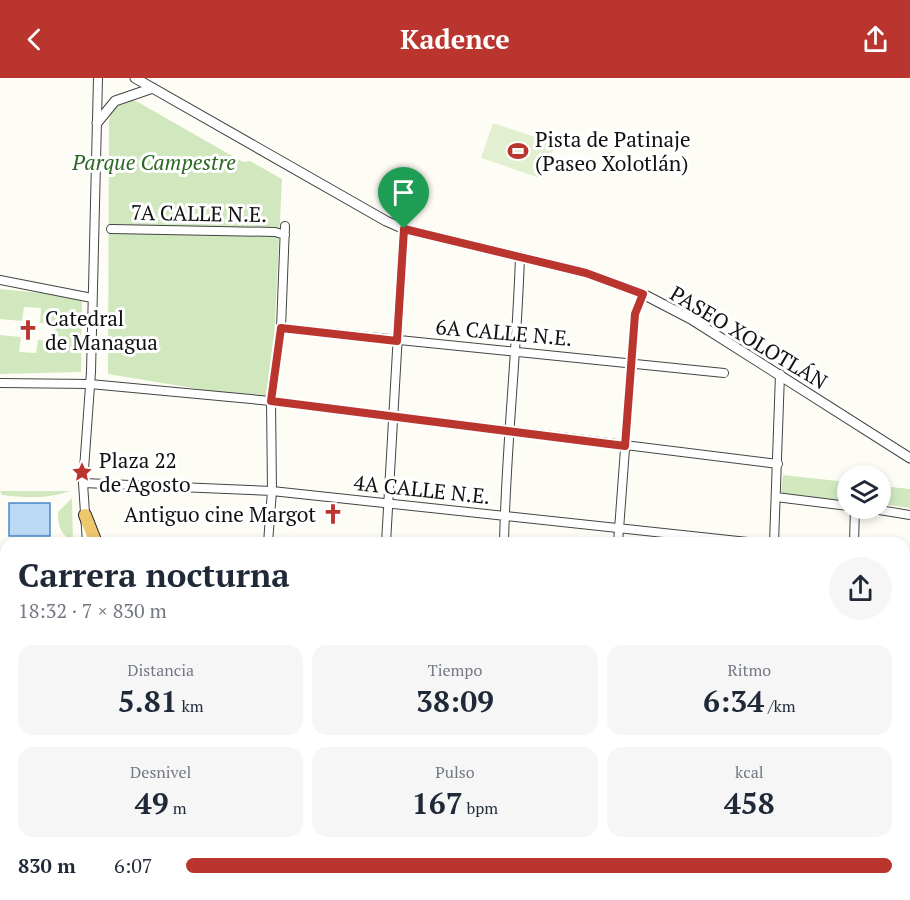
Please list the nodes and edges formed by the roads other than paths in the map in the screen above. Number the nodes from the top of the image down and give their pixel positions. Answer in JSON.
{"nodes":[{"id":1,"x":98,"y":78,"type":"edge"},
{"id":2,"x":135,"y":78,"type":"edge"},
{"id":3,"x":153,"y":88,"type":"junction"},
{"id":4,"x":96,"y":123,"type":"junction"},
{"id":5,"x":285,"y":226,"type":"dead end"},
{"id":6,"x":111,"y":229,"type":"dead end"},
{"id":7,"x":404,"y":229,"type":"junction"},
{"id":8,"x":285,"y":235,"type":"junction"},
{"id":9,"x":520,"y":256,"type":"junction"},
{"id":10,"x":0,"y":280,"type":"edge"},
{"id":11,"x":643,"y":294,"type":"junction"},
{"id":12,"x":92,"y":298,"type":"junction"},
{"id":13,"x":281,"y":328,"type":"junction"},
{"id":14,"x":397,"y":341,"type":"junction"},
{"id":15,"x":516,"y":350,"type":"junction"},
{"id":16,"x":631,"y":362,"type":"junction"},
{"id":17,"x":724,"y":373,"type":"dead end"},
{"id":18,"x":780,"y":374,"type":"junction"},
{"id":19,"x":0,"y":383,"type":"edge"},
{"id":20,"x":90,"y":384,"type":"junction"},
{"id":21,"x":271,"y":401,"type":"junction"},
{"id":22,"x":393,"y":417,"type":"junction"},
{"id":23,"x":508,"y":429,"type":"junction"},
{"id":24,"x":625,"y":446,"type":"junction"},
{"id":25,"x":910,"y":458,"type":"edge"},
{"id":26,"x":778,"y":464,"type":"junction"},
{"id":27,"x":83,"y":483,"type":"junction"},
{"id":28,"x":272,"y":491,"type":"junction"},
{"id":29,"x":776,"y":497,"type":"junction"},
{"id":30,"x":388,"y":503,"type":"junction"},
{"id":31,"x":837,"y":505,"type":"edge"},
{"id":32,"x":891,"y":512,"type":"edge"},
{"id":33,"x":85,"y":515,"type":"junction"},
{"id":34,"x":910,"y":515,"type":"edge"},
{"id":35,"x":505,"y":517,"type":"junction"},
{"id":36,"x":855,"y":519,"type":"edge"},
{"id":37,"x":619,"y":528,"type":"junction"},
{"id":38,"x":87,"y":537,"type":"edge"},
{"id":39,"x":94,"y":537,"type":"edge"},
{"id":40,"x":268,"y":537,"type":"edge"},
{"id":41,"x":386,"y":537,"type":"edge"},
{"id":42,"x":504,"y":537,"type":"edge"},
{"id":43,"x":618,"y":537,"type":"edge"},
{"id":44,"x":702,"y":537,"type":"edge"},
{"id":45,"x":774,"y":537,"type":"edge"},
{"id":46,"x":854,"y":537,"type":"edge"}],
"edges":[{"from":1,"to":4,"type":"street"},
{"from":2,"to":3,"type":"street","name":"PASEO XOLOTLÁN"},
{"from":3,"to":4,"type":"street"},
{"from":3,"to":7,"type":"street","name":"PASEO XOLOTLÁN"},
{"from":4,"to":12,"type":"street"},
{"from":5,"to":8,"type":"street"},
{"from":6,"to":8,"type":"street","name":"7A CALLE N.E."},
{"from":7,"to":9,"type":"street","name":"PASEO XOLOTLÁN"},
{"from":7,"to":14,"type":"street"},
{"from":8,"to":13,"type":"street"},
{"from":9,"to":11,"type":"street","name":"PASEO XOLOTLÁN"},
{"from":9,"to":15,"type":"street"},
{"from":10,"to":12,"type":"street"},
{"from":11,"to":16,"type":"street"},
{"from":11,"to":18,"type":"street","name":"PASEO XOLOTLÁN"},
{"from":12,"to":20,"type":"street"},
{"from":13,"to":14,"type":"street","name":"6A CALLE N.E."},
{"from":13,"to":21,"type":"street"},
{"from":14,"to":15,"type":"street","name":"6A CALLE N.E."},
{"from":14,"to":22,"type":"street"},
{"from":15,"to":16,"type":"street","name":"6A CALLE N.E."},
{"from":15,"to":23,"type":"street"},
{"from":16,"to":17,"type":"street","name":"6A CALLE N.E."},
{"from":16,"to":24,"type":"street"},
{"from":18,"to":25,"type":"street","name":"PASEO XOLOTLÁN"},
{"from":18,"to":26,"type":"street"},
{"from":19,"to":20,"type":"street"},
{"from":20,"to":21,"type":"street"},
{"from":20,"to":27,"type":"street"},
{"from":21,"to":22,"type":"street"},
{"from":21,"to":28,"type":"street"},
{"from":22,"to":23,"type":"street"},
{"from":22,"to":30,"type":"street"},
{"from":23,"to":24,"type":"street"},
{"from":23,"to":35,"type":"street"},
{"from":24,"to":26,"type":"street"},
{"from":24,"to":37,"type":"street"},
{"from":26,"to":29,"type":"street"},
{"from":27,"to":28,"type":"street","name":"4A CALLE N.E."},
{"from":27,"to":33,"type":"street"},
{"from":28,"to":30,"type":"street","name":"4A CALLE N.E."},
{"from":28,"to":40,"type":"street"},
{"from":29,"to":31,"type":"street"},
{"from":29,"to":45,"type":"street"},
{"from":30,"to":35,"type":"street","name":"4A CALLE N.E."},
{"from":30,"to":41,"type":"street"},
{"from":32,"to":34,"type":"street"},
{"from":33,"to":38,"type":"street"},
{"from":33,"to":39,"type":"highway"},
{"from":35,"to":37,"type":"street","name":"4A CALLE N.E."},
{"from":35,"to":42,"type":"street"},
{"from":36,"to":46,"type":"street"},
{"from":37,"to":43,"type":"street"},
{"from":37,"to":44,"type":"street","name":"4A CALLE N.E."}]}
